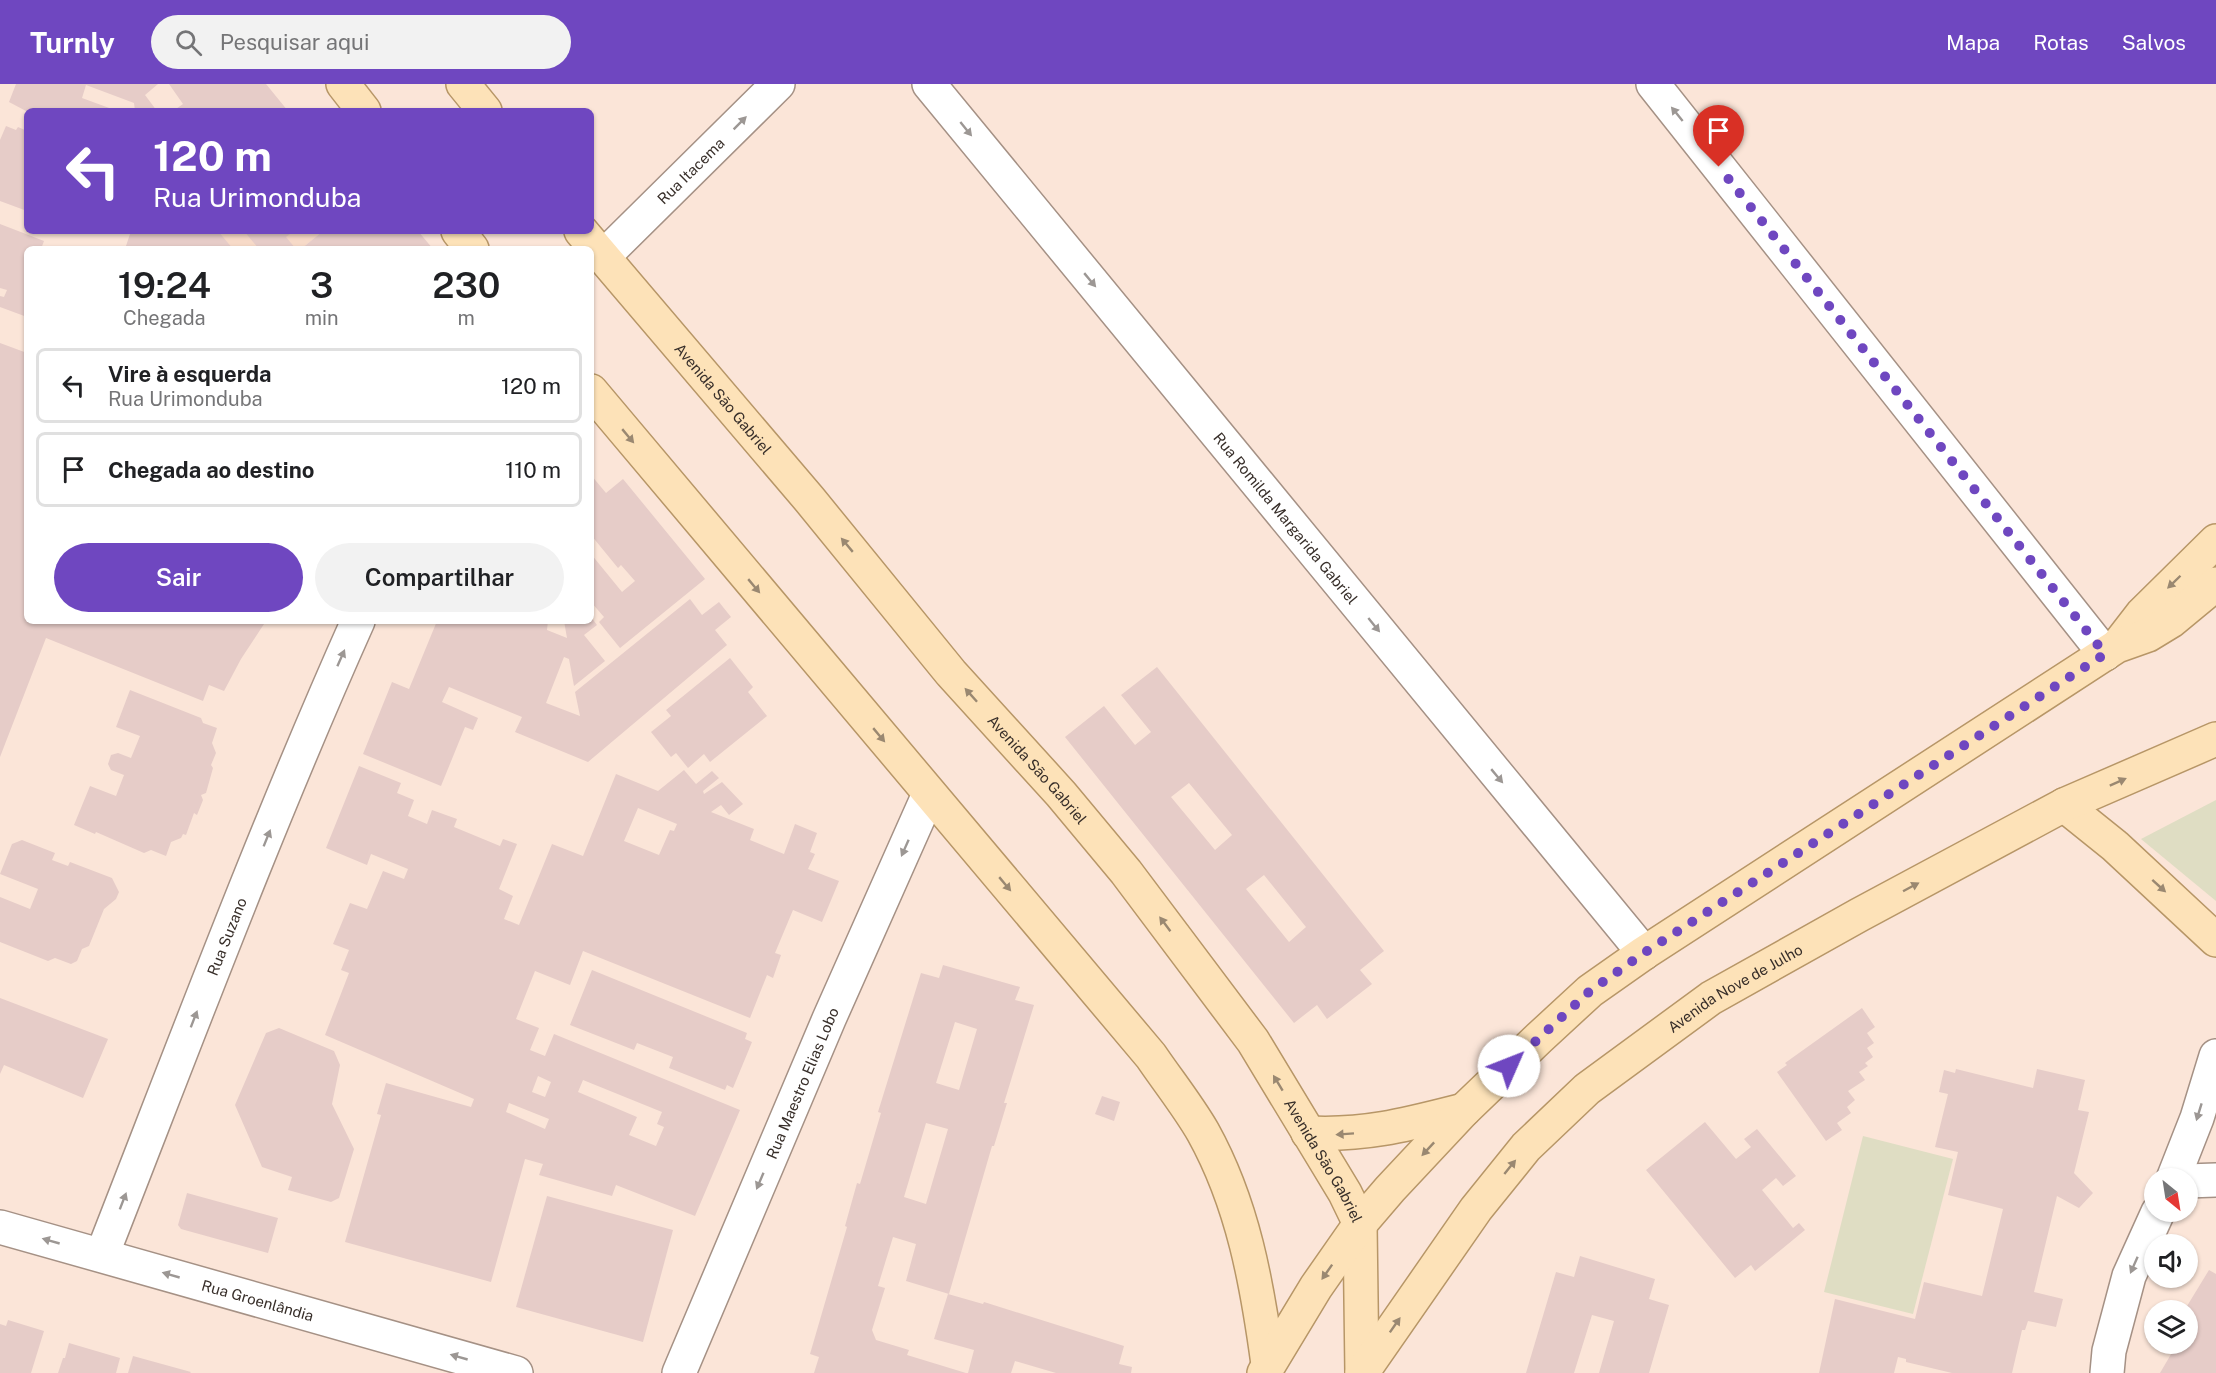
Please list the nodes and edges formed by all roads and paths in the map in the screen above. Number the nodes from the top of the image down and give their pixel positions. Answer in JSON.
{"nodes":[{"id":1,"x":343,"y":84,"type":"edge"},
{"id":2,"x":463,"y":84,"type":"edge"},
{"id":3,"x":778,"y":84,"type":"edge"},
{"id":4,"x":929,"y":84,"type":"edge"},
{"id":5,"x":1653,"y":84,"type":"edge"},
{"id":6,"x":362,"y":108,"type":"edge"},
{"id":7,"x":483,"y":108,"type":"edge"},
{"id":8,"x":460,"y":234,"type":"edge"},
{"id":9,"x":470,"y":246,"type":"edge"},
{"id":10,"x":597,"y":261,"type":"edge"},
{"id":11,"x":594,"y":396,"type":"edge"},
{"id":12,"x":2216,"y":541,"type":"edge"},
{"id":13,"x":2216,"y":584,"type":"edge"},
{"id":14,"x":356,"y":624,"type":"edge"},
{"id":15,"x":2111,"y":650,"type":"junction"},
{"id":16,"x":2216,"y":738,"type":"edge"},
{"id":17,"x":929,"y":794,"type":"junction"},
{"id":18,"x":2064,"y":805,"type":"junction"},
{"id":19,"x":2216,"y":940,"type":"edge"},
{"id":20,"x":1644,"y":953,"type":"junction"},
{"id":21,"x":2216,"y":1056,"type":"edge"},
{"id":22,"x":1464,"y":1110,"type":"junction"},
{"id":23,"x":1308,"y":1133,"type":"junction"},
{"id":24,"x":2177,"y":1168,"type":"edge"},
{"id":25,"x":2216,"y":1180,"type":"edge"},
{"id":26,"x":2198,"y":1181,"type":"edge"},
{"id":27,"x":2153,"y":1222,"type":"edge"},
{"id":28,"x":1360,"y":1224,"type":"junction"},
{"id":29,"x":0,"y":1227,"type":"edge"},
{"id":30,"x":102,"y":1255,"type":"junction"},
{"id":31,"x":1266,"y":1369,"type":"edge"},
{"id":32,"x":516,"y":1373,"type":"edge"},
{"id":33,"x":679,"y":1373,"type":"edge"},
{"id":34,"x":1362,"y":1373,"type":"edge"},
{"id":35,"x":2107,"y":1373,"type":"edge"}],
"edges":[{"from":1,"to":6,"type":"main road"},
{"from":2,"to":7,"type":"main road"},
{"from":10,"to":3,"type":"street","name":"Rua Itacema","one_way":true},
{"from":4,"to":20,"type":"street","name":"Rua Romilda Margarida Gabriel","one_way":true},
{"from":15,"to":5,"type":"street","one_way":true},
{"from":8,"to":9,"type":"main road"},
{"from":23,"to":10,"type":"main road","name":"Avenida São Gabriel","one_way":true},
{"from":11,"to":17,"type":"main road","one_way":true},
{"from":12,"to":15,"type":"main road","one_way":true},
{"from":13,"to":15,"type":"main road"},
{"from":30,"to":14,"type":"street","name":"Rua Suzano","one_way":true},
{"from":15,"to":20,"type":"main road"},
{"from":18,"to":16,"type":"main road","name":"Avenida Nove de Julho","one_way":true},
{"from":17,"to":31,"type":"main road","one_way":true},
{"from":17,"to":33,"type":"street","name":"Rua Maestro Elias Lobo","one_way":true},
{"from":18,"to":19,"type":"main road","one_way":true},
{"from":34,"to":18,"type":"main road","name":"Avenida Nove de Julho","one_way":true},
{"from":20,"to":22,"type":"main road"},
{"from":21,"to":24,"type":"street","one_way":true},
{"from":22,"to":23,"type":"main road","one_way":true},
{"from":22,"to":28,"type":"main road","one_way":true},
{"from":23,"to":28,"type":"main road","name":"Avenida São Gabriel"},
{"from":25,"to":26,"type":"street"},
{"from":27,"to":35,"type":"street","one_way":true},
{"from":28,"to":31,"type":"main road","one_way":true},
{"from":28,"to":34,"type":"main road","name":"Avenida São Gabriel"},
{"from":30,"to":29,"type":"street","name":"Rua Groenlândia","one_way":true},
{"from":32,"to":30,"type":"street","name":"Rua Groenlândia","one_way":true}]}
